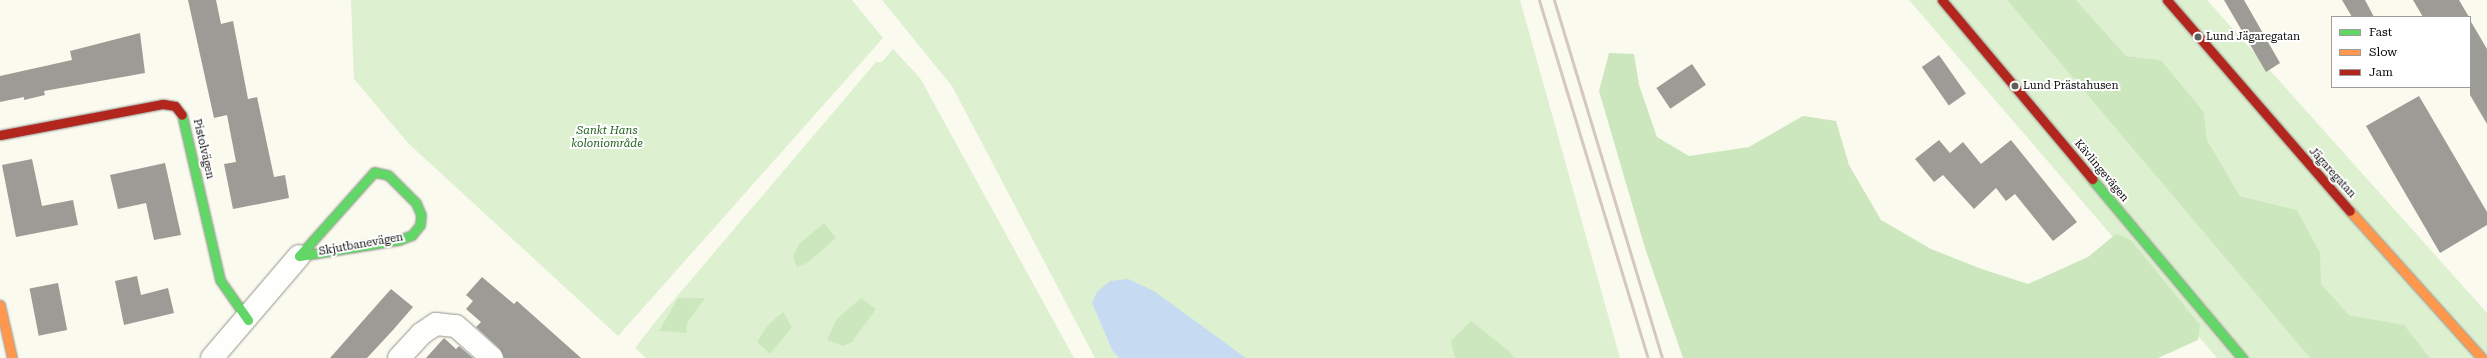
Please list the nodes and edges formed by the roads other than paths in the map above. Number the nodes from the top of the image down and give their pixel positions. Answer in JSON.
{"nodes":[{"id":1,"x":1942,"y":0,"type":"edge"},
{"id":2,"x":2167,"y":0,"type":"edge"},
{"id":3,"x":0,"y":135,"type":"edge"},
{"id":4,"x":299,"y":256,"type":"junction"},
{"id":5,"x":0,"y":305,"type":"edge"},
{"id":6,"x":248,"y":320,"type":"junction"},
{"id":7,"x":12,"y":358,"type":"edge"},
{"id":8,"x":212,"y":358,"type":"edge"},
{"id":9,"x":399,"y":358,"type":"edge"},
{"id":10,"x":492,"y":358,"type":"edge"},
{"id":11,"x":2242,"y":358,"type":"edge"},
{"id":12,"x":2482,"y":358,"type":"edge"}],
"edges":[{"from":1,"to":11,"type":"street","name":"Kävlingevägen"},
{"from":2,"to":12,"type":"street","name":"Jägaregatan"},
{"from":3,"to":6,"type":"street","name":"Pistolvägen"},
{"from":4,"to":4,"type":"street","name":"Skjutbanevägen"},
{"from":4,"to":6,"type":"street","name":"Skjutbanevägen"},
{"from":5,"to":7,"type":"street"},
{"from":6,"to":8,"type":"street","name":"Skjutbanevägen"},
{"from":9,"to":10,"type":"street"}]}
